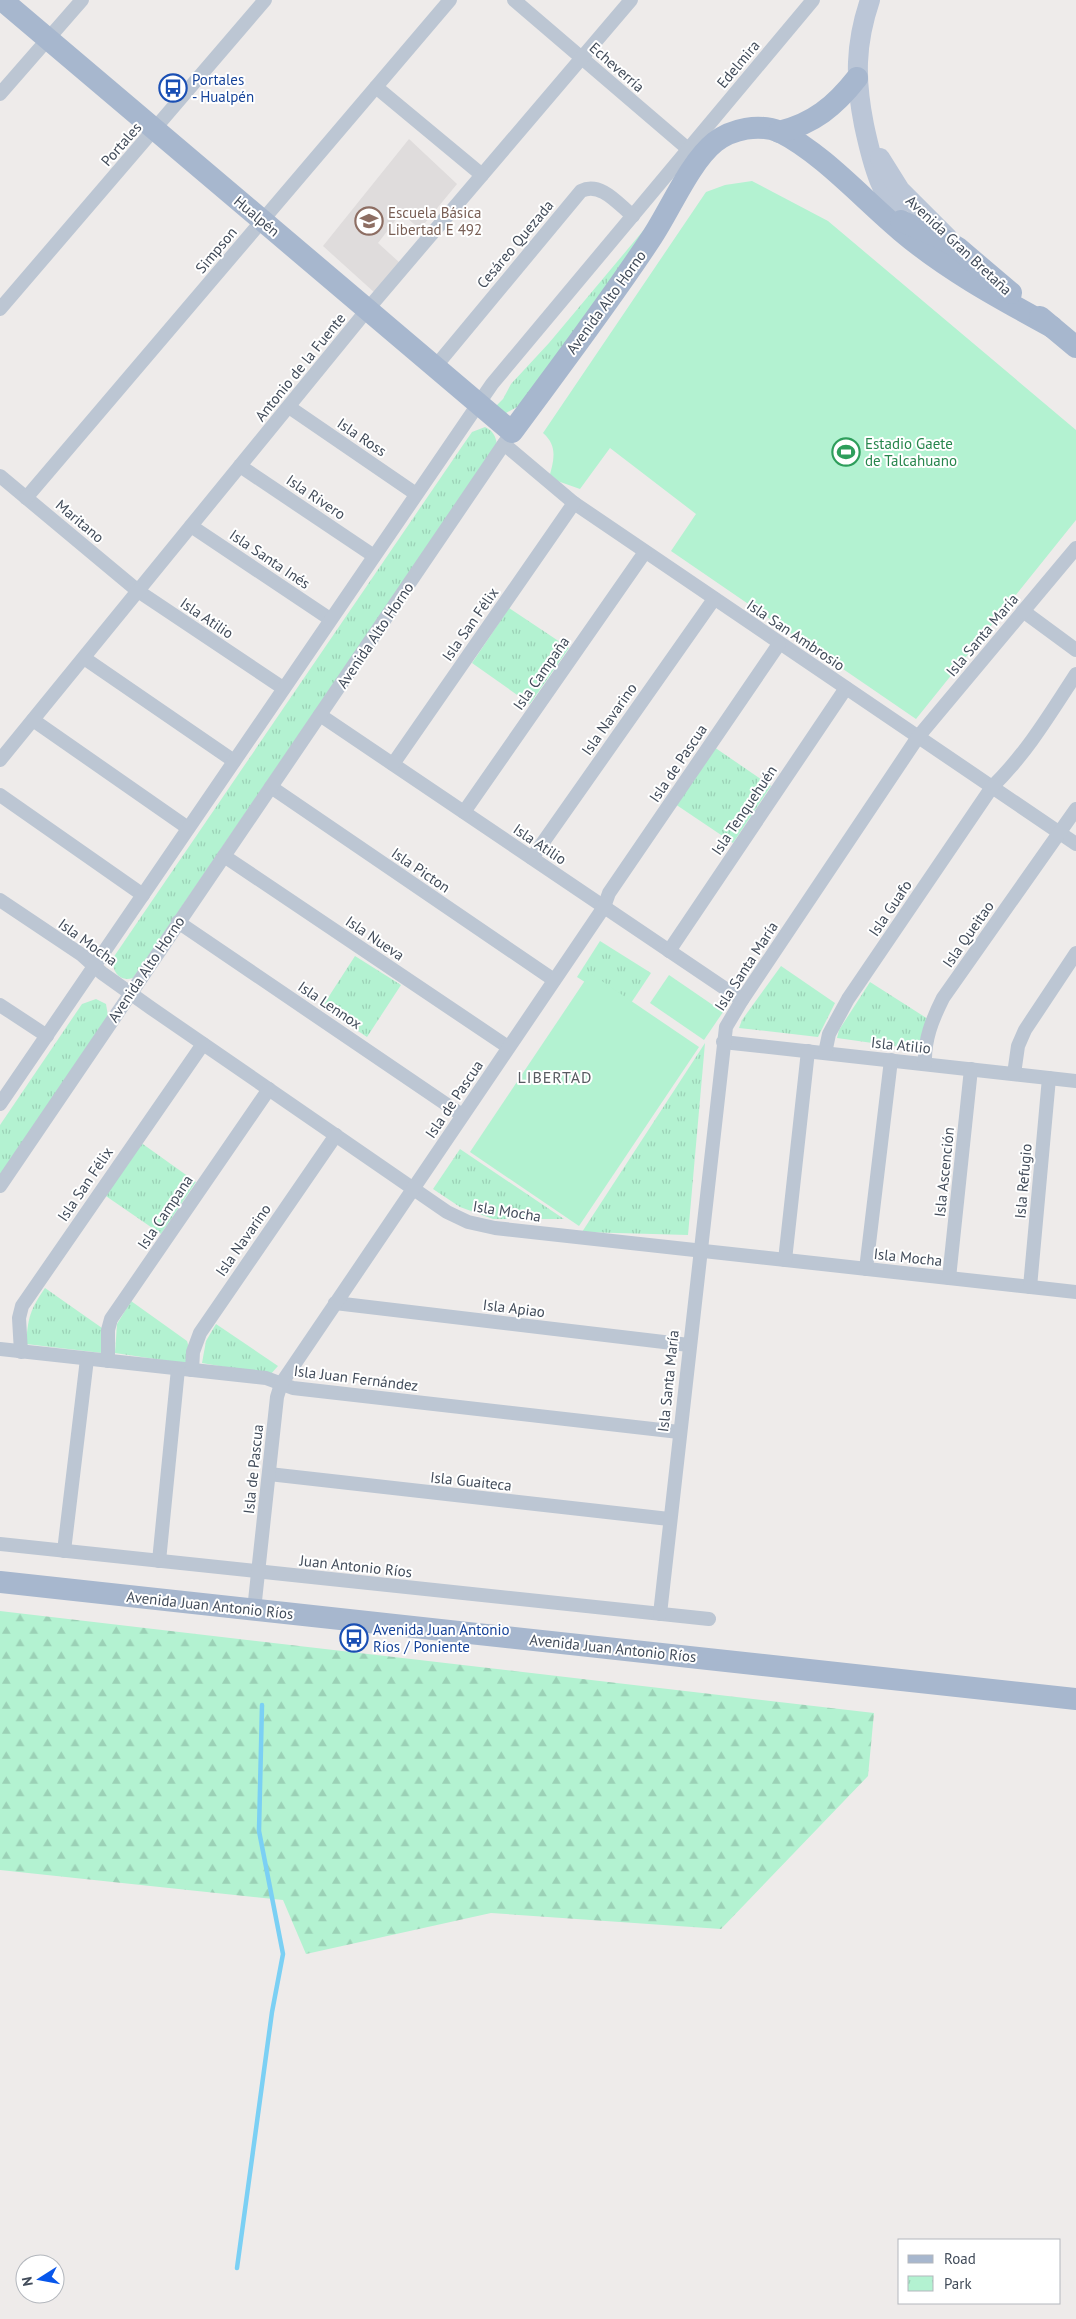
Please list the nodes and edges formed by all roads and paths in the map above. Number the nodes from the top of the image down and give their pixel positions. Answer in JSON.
{"nodes":[{"id":1,"x":2,"y":0,"type":"edge"},
{"id":2,"x":82,"y":0,"type":"edge"},
{"id":3,"x":265,"y":0,"type":"edge"},
{"id":4,"x":450,"y":0,"type":"edge"},
{"id":5,"x":514,"y":0,"type":"edge"},
{"id":6,"x":631,"y":0,"type":"edge"},
{"id":7,"x":813,"y":0,"type":"edge"},
{"id":8,"x":870,"y":0,"type":"edge"},
{"id":9,"x":48,"y":39,"type":"junction"},
{"id":10,"x":582,"y":58,"type":"junction"},
{"id":11,"x":857,"y":78,"type":"junction"},
{"id":12,"x":376,"y":87,"type":"junction"},
{"id":13,"x":0,"y":94,"type":"edge"},
{"id":14,"x":865,"y":127,"type":"junction"},
{"id":15,"x":155,"y":129,"type":"junction"},
{"id":16,"x":778,"y":132,"type":"junction"},
{"id":17,"x":694,"y":154,"type":"junction"},
{"id":18,"x":482,"y":175,"type":"junction"},
{"id":19,"x":875,"y":209,"type":"junction"},
{"id":20,"x":633,"y":216,"type":"junction"},
{"id":21,"x":262,"y":220,"type":"junction"},
{"id":22,"x":902,"y":222,"type":"junction"},
{"id":23,"x":958,"y":248,"type":"junction"},
{"id":24,"x":930,"y":254,"type":"junction"},
{"id":25,"x":0,"y":309,"type":"edge"},
{"id":26,"x":368,"y":310,"type":"junction"},
{"id":27,"x":1052,"y":327,"type":"junction"},
{"id":28,"x":1076,"y":347,"type":"edge"},
{"id":29,"x":435,"y":367,"type":"junction"},
{"id":30,"x":478,"y":403,"type":"junction"},
{"id":31,"x":288,"y":406,"type":"junction"},
{"id":32,"x":508,"y":438,"type":"junction"},
{"id":33,"x":240,"y":466,"type":"junction"},
{"id":34,"x":0,"y":476,"type":"edge"},
{"id":35,"x":416,"y":494,"type":"junction"},
{"id":36,"x":26,"y":498,"type":"junction"},
{"id":37,"x":574,"y":502,"type":"junction"},
{"id":38,"x":192,"y":526,"type":"junction"},
{"id":39,"x":1076,"y":548,"type":"edge"},
{"id":40,"x":645,"y":552,"type":"junction"},
{"id":41,"x":374,"y":556,"type":"junction"},
{"id":42,"x":138,"y":591,"type":"junction"},
{"id":43,"x":714,"y":599,"type":"junction"},
{"id":44,"x":1023,"y":611,"type":"junction"},
{"id":45,"x":330,"y":620,"type":"junction"},
{"id":46,"x":779,"y":644,"type":"junction"},
{"id":47,"x":1076,"y":650,"type":"edge"},
{"id":48,"x":84,"y":658,"type":"junction"},
{"id":49,"x":1076,"y":674,"type":"edge"},
{"id":50,"x":283,"y":688,"type":"junction"},
{"id":51,"x":846,"y":688,"type":"junction"},
{"id":52,"x":320,"y":715,"type":"junction"},
{"id":53,"x":33,"y":720,"type":"junction"},
{"id":54,"x":918,"y":737,"type":"junction"},
{"id":55,"x":0,"y":760,"type":"edge"},
{"id":56,"x":234,"y":760,"type":"junction"},
{"id":57,"x":393,"y":764,"type":"junction"},
{"id":58,"x":271,"y":787,"type":"junction"},
{"id":59,"x":992,"y":787,"type":"junction"},
{"id":60,"x":0,"y":795,"type":"edge"},
{"id":61,"x":1076,"y":809,"type":"edge"},
{"id":62,"x":464,"y":812,"type":"junction"},
{"id":63,"x":188,"y":828,"type":"junction"},
{"id":64,"x":1059,"y":833,"type":"junction"},
{"id":65,"x":1076,"y":844,"type":"edge"},
{"id":66,"x":224,"y":856,"type":"junction"},
{"id":67,"x":532,"y":858,"type":"junction"},
{"id":68,"x":143,"y":895,"type":"junction"},
{"id":69,"x":0,"y":900,"type":"edge"},
{"id":70,"x":604,"y":906,"type":"junction"},
{"id":71,"x":178,"y":922,"type":"junction"},
{"id":72,"x":668,"y":951,"type":"junction"},
{"id":73,"x":1076,"y":953,"type":"edge"},
{"id":74,"x":94,"y":966,"type":"junction"},
{"id":75,"x":554,"y":980,"type":"junction"},
{"id":76,"x":130,"y":993,"type":"junction"},
{"id":77,"x":742,"y":1000,"type":"junction"},
{"id":78,"x":0,"y":1004,"type":"edge"},
{"id":79,"x":47,"y":1036,"type":"junction"},
{"id":80,"x":723,"y":1042,"type":"junction"},
{"id":81,"x":203,"y":1044,"type":"junction"},
{"id":82,"x":508,"y":1047,"type":"junction"},
{"id":83,"x":808,"y":1051,"type":"junction"},
{"id":84,"x":825,"y":1053,"type":"junction"},
{"id":85,"x":891,"y":1060,"type":"junction"},
{"id":86,"x":925,"y":1064,"type":"junction"},
{"id":87,"x":971,"y":1070,"type":"junction"},
{"id":88,"x":1014,"y":1074,"type":"junction"},
{"id":89,"x":1049,"y":1078,"type":"junction"},
{"id":90,"x":1076,"y":1081,"type":"edge"},
{"id":91,"x":269,"y":1089,"type":"junction"},
{"id":92,"x":0,"y":1103,"type":"edge"},
{"id":93,"x":462,"y":1115,"type":"junction"},
{"id":94,"x":336,"y":1135,"type":"junction"},
{"id":95,"x":0,"y":1186,"type":"edge"},
{"id":96,"x":413,"y":1188,"type":"junction"},
{"id":97,"x":699,"y":1250,"type":"junction"},
{"id":98,"x":785,"y":1260,"type":"junction"},
{"id":99,"x":866,"y":1268,"type":"junction"},
{"id":100,"x":949,"y":1278,"type":"junction"},
{"id":101,"x":1030,"y":1287,"type":"junction"},
{"id":102,"x":1076,"y":1292,"type":"edge"},
{"id":103,"x":335,"y":1303,"type":"junction"},
{"id":104,"x":689,"y":1345,"type":"junction"},
{"id":105,"x":0,"y":1350,"type":"edge"},
{"id":106,"x":21,"y":1352,"type":"junction"},
{"id":107,"x":87,"y":1359,"type":"junction"},
{"id":108,"x":108,"y":1361,"type":"junction"},
{"id":109,"x":185,"y":1370,"type":"junction"},
{"id":110,"x":281,"y":1384,"type":"junction"},
{"id":111,"x":679,"y":1432,"type":"junction"},
{"id":112,"x":269,"y":1474,"type":"junction"},
{"id":113,"x":669,"y":1519,"type":"junction"},
{"id":114,"x":0,"y":1544,"type":"edge"},
{"id":115,"x":64,"y":1551,"type":"junction"},
{"id":116,"x":159,"y":1561,"type":"junction"},
{"id":117,"x":258,"y":1571,"type":"junction"},
{"id":118,"x":0,"y":1582,"type":"edge"},
{"id":119,"x":254,"y":1610,"type":"junction"},
{"id":120,"x":660,"y":1614,"type":"junction"},
{"id":121,"x":710,"y":1619,"type":"dead end"},
{"id":122,"x":1076,"y":1698,"type":"edge"}],
"edges":[{"from":1,"to":9,"type":"main road","name":"Hualpén"},
{"from":2,"to":9,"type":"street"},
{"from":3,"to":15,"type":"street","name":"Portales"},
{"from":4,"to":12,"type":"street","name":"Simpson"},
{"from":5,"to":10,"type":"street","name":"Echeverría"},
{"from":6,"to":10,"type":"street","name":"Antonio de la Fuente"},
{"from":7,"to":17,"type":"street","name":"Edelmira"},
{"from":8,"to":11,"type":"main road"},
{"from":9,"to":13,"type":"street"},
{"from":9,"to":15,"type":"main road","name":"Hualpén"},
{"from":10,"to":17,"type":"street","name":"Echeverría"},
{"from":10,"to":18,"type":"street","name":"Antonio de la Fuente"},
{"from":11,"to":14,"type":"main road","name":"Avenida Gran Bretaña"},
{"from":11,"to":16,"type":"main road"},
{"from":12,"to":18,"type":"street"},
{"from":12,"to":21,"type":"street","name":"Simpson"},
{"from":14,"to":22,"type":"main road","name":"Avenida Gran Bretaña"},
{"from":14,"to":23,"type":"main road","name":"Avenida Gran Bretaña"},
{"from":15,"to":21,"type":"main road","name":"Hualpén"},
{"from":15,"to":25,"type":"street","name":"Portales"},
{"from":16,"to":17,"type":"main road","name":"Avenida Alto Horno"},
{"from":16,"to":19,"type":"main road","name":"Avenida Gran Bretaña"},
{"from":17,"to":20,"type":"street","name":"Avenida Alto Horno"},
{"from":17,"to":32,"type":"main road","name":"Avenida Alto Horno"},
{"from":18,"to":26,"type":"street","name":"Antonio de la Fuente"},
{"from":19,"to":22,"type":"main road","name":"Avenida Gran Bretaña"},
{"from":19,"to":24,"type":"main road","name":"Avenida Gran Bretaña"},
{"from":20,"to":29,"type":"street","name":"Cesáreo Quezada"},
{"from":20,"to":30,"type":"street","name":"Avenida Alto Horno"},
{"from":21,"to":26,"type":"main road","name":"Hualpén"},
{"from":21,"to":36,"type":"street","name":"Simpson"},
{"from":22,"to":23,"type":"main road"},
{"from":22,"to":24,"type":"main road","name":"Avenida Gran Bretaña"},
{"from":23,"to":27,"type":"main road","name":"Avenida Gran Bretaña"},
{"from":24,"to":27,"type":"main road","name":"Avenida Gran Bretaña"},
{"from":26,"to":29,"type":"main road","name":"Hualpén"},
{"from":26,"to":31,"type":"street","name":"Antonio de la Fuente"},
{"from":27,"to":28,"type":"main road","name":"Avenida Gran Bretaña"},
{"from":29,"to":30,"type":"main road","name":"Hualpén"},
{"from":30,"to":32,"type":"main road","name":"Hualpén"},
{"from":30,"to":35,"type":"street","name":"Avenida Alto Horno"},
{"from":31,"to":33,"type":"street","name":"Antonio de la Fuente"},
{"from":31,"to":35,"type":"street","name":"Isla Ross"},
{"from":32,"to":37,"type":"street","name":"Isla San Ambrosio"},
{"from":32,"to":52,"type":"street","name":"Avenida Alto Horno"},
{"from":33,"to":38,"type":"street","name":"Antonio de la Fuente"},
{"from":33,"to":41,"type":"street","name":"Isla Rivero"},
{"from":34,"to":36,"type":"street","name":"Maritano"},
{"from":35,"to":41,"type":"street","name":"Avenida Alto Horno"},
{"from":36,"to":42,"type":"street","name":"Maritano"},
{"from":37,"to":40,"type":"street","name":"Isla San Ambrosio"},
{"from":37,"to":57,"type":"street","name":"Isla San Félix"},
{"from":38,"to":42,"type":"street","name":"Antonio de la Fuente"},
{"from":38,"to":45,"type":"street","name":"Isla Santa Inés"},
{"from":39,"to":44,"type":"street","name":"Isla Santa María"},
{"from":40,"to":43,"type":"street","name":"Isla San Ambrosio"},
{"from":40,"to":62,"type":"street","name":"Isla Campaña"},
{"from":41,"to":45,"type":"street","name":"Avenida Alto Horno"},
{"from":42,"to":48,"type":"street","name":"Antonio de la Fuente"},
{"from":42,"to":50,"type":"street","name":"Isla Atilio"},
{"from":43,"to":46,"type":"street","name":"Isla San Ambrosio"},
{"from":43,"to":67,"type":"street","name":"Isla Navarino"},
{"from":44,"to":47,"type":"street"},
{"from":44,"to":54,"type":"street","name":"Isla Santa María"},
{"from":45,"to":50,"type":"street","name":"Avenida Alto Horno"},
{"from":46,"to":51,"type":"street","name":"Isla San Ambrosio"},
{"from":46,"to":70,"type":"street","name":"Isla de Pascua"},
{"from":48,"to":53,"type":"street","name":"Antonio de la Fuente"},
{"from":48,"to":56,"type":"street"},
{"from":49,"to":59,"type":"street","name":"Isla Guafo"},
{"from":50,"to":56,"type":"street","name":"Avenida Alto Horno"},
{"from":51,"to":54,"type":"street","name":"Isla San Ambrosio"},
{"from":51,"to":72,"type":"street","name":"Isla Tenquehuén"},
{"from":52,"to":57,"type":"street","name":"Isla Atilio"},
{"from":52,"to":58,"type":"street","name":"Avenida Alto Horno"},
{"from":53,"to":55,"type":"street","name":"Antonio de la Fuente"},
{"from":53,"to":63,"type":"street"},
{"from":54,"to":59,"type":"street","name":"Isla San Ambrosio"},
{"from":54,"to":77,"type":"street","name":"Isla Santa María"},
{"from":56,"to":63,"type":"street","name":"Avenida Alto Horno"},
{"from":57,"to":62,"type":"street","name":"Isla Atilio"},
{"from":58,"to":66,"type":"street","name":"Avenida Alto Horno"},
{"from":58,"to":75,"type":"street","name":"Isla Picton"},
{"from":59,"to":64,"type":"street","name":"Isla San Ambrosio"},
{"from":59,"to":84,"type":"street","name":"Isla Guafo"},
{"from":60,"to":68,"type":"street"},
{"from":61,"to":64,"type":"street","name":"Isla Queitao"},
{"from":62,"to":67,"type":"street","name":"Isla Atilio"},
{"from":63,"to":68,"type":"street","name":"Avenida Alto Horno"},
{"from":64,"to":65,"type":"street","name":"Isla San Ambrosio"},
{"from":64,"to":86,"type":"street","name":"Isla Queitao"},
{"from":66,"to":71,"type":"street","name":"Avenida Alto Horno"},
{"from":66,"to":82,"type":"street","name":"Isla Nueva"},
{"from":67,"to":70,"type":"street","name":"Isla Atilio"},
{"from":68,"to":74,"type":"street","name":"Avenida Alto Horno"},
{"from":69,"to":74,"type":"street","name":"Isla Mocha"},
{"from":70,"to":72,"type":"street","name":"Isla Atilio"},
{"from":70,"to":75,"type":"street","name":"Isla de Pascua"},
{"from":71,"to":76,"type":"street","name":"Avenida Alto Horno"},
{"from":71,"to":93,"type":"street","name":"Isla Lennox"},
{"from":72,"to":77,"type":"street","name":"Isla Atilio"},
{"from":73,"to":88,"type":"street"},
{"from":74,"to":76,"type":"street","name":"Isla Mocha"},
{"from":74,"to":79,"type":"street","name":"Avenida Alto Horno"},
{"from":75,"to":82,"type":"street","name":"Isla de Pascua"},
{"from":76,"to":81,"type":"street","name":"Isla Mocha"},
{"from":76,"to":95,"type":"street","name":"Avenida Alto Horno"},
{"from":77,"to":80,"type":"street","name":"Isla Santa María"},
{"from":78,"to":79,"type":"street"},
{"from":79,"to":92,"type":"street","name":"Avenida Alto Horno"},
{"from":80,"to":83,"type":"street","name":"Isla Atilio"},
{"from":80,"to":97,"type":"street","name":"Isla Santa María"},
{"from":81,"to":91,"type":"street","name":"Isla Mocha"},
{"from":81,"to":106,"type":"street","name":"Isla San Félix"},
{"from":82,"to":93,"type":"street","name":"Isla de Pascua"},
{"from":83,"to":84,"type":"street","name":"Isla Atilio"},
{"from":83,"to":98,"type":"street"},
{"from":84,"to":85,"type":"street","name":"Isla Atilio"},
{"from":85,"to":86,"type":"street","name":"Isla Atilio"},
{"from":85,"to":99,"type":"street"},
{"from":86,"to":87,"type":"street","name":"Isla Atilio"},
{"from":87,"to":88,"type":"street","name":"Isla Atilio"},
{"from":87,"to":100,"type":"street","name":"Isla Ascención"},
{"from":88,"to":89,"type":"street","name":"Isla Atilio"},
{"from":89,"to":90,"type":"street","name":"Isla Atilio"},
{"from":89,"to":101,"type":"street","name":"Isla Refugio"},
{"from":91,"to":94,"type":"street","name":"Isla Mocha"},
{"from":91,"to":108,"type":"street","name":"Isla Campana"},
{"from":93,"to":96,"type":"street","name":"Isla de Pascua"},
{"from":94,"to":96,"type":"street","name":"Isla Mocha"},
{"from":94,"to":109,"type":"street","name":"Isla Navarino"},
{"from":96,"to":97,"type":"street","name":"Isla Mocha"},
{"from":96,"to":103,"type":"street","name":"Isla de Pascua"},
{"from":97,"to":98,"type":"street","name":"Isla Mocha"},
{"from":97,"to":104,"type":"street","name":"Isla Santa María"},
{"from":98,"to":99,"type":"street","name":"Isla Mocha"},
{"from":99,"to":100,"type":"street","name":"Isla Mocha"},
{"from":100,"to":101,"type":"street","name":"Isla Mocha"},
{"from":101,"to":102,"type":"street","name":"Isla Mocha"},
{"from":103,"to":104,"type":"street","name":"Isla Apiao"},
{"from":103,"to":110,"type":"street","name":"Isla de Pascua"},
{"from":104,"to":111,"type":"street","name":"Isla Santa María"},
{"from":105,"to":106,"type":"street","name":"Isla Juan Fernández"},
{"from":106,"to":107,"type":"street","name":"Isla Juan Fernández"},
{"from":107,"to":108,"type":"street","name":"Isla Juan Fernández"},
{"from":107,"to":115,"type":"street"},
{"from":108,"to":109,"type":"street","name":"Isla Juan Fernández"},
{"from":109,"to":110,"type":"street","name":"Isla Juan Fernández"},
{"from":109,"to":116,"type":"street","name":"Isla Navarino"},
{"from":110,"to":111,"type":"street","name":"Isla Juan Fernández"},
{"from":110,"to":112,"type":"street","name":"Isla de Pascua"},
{"from":111,"to":113,"type":"street","name":"Isla Santa María"},
{"from":112,"to":113,"type":"street","name":"Isla Guaiteca"},
{"from":112,"to":117,"type":"street","name":"Isla de Pascua"},
{"from":113,"to":120,"type":"street","name":"Isla Santa María"},
{"from":114,"to":115,"type":"street","name":"Juan Antonio Ríos"},
{"from":115,"to":116,"type":"street","name":"Juan Antonio Ríos"},
{"from":116,"to":117,"type":"street","name":"Juan Antonio Ríos"},
{"from":117,"to":119,"type":"street","name":"Isla de Pascua"},
{"from":117,"to":120,"type":"street","name":"Juan Antonio Ríos"},
{"from":118,"to":119,"type":"main road","name":"Avenida Juan Antonio Ríos"},
{"from":119,"to":122,"type":"main road","name":"Avenida Juan Antonio Ríos"},
{"from":120,"to":121,"type":"street","name":"Juan Antonio Ríos"}]}
